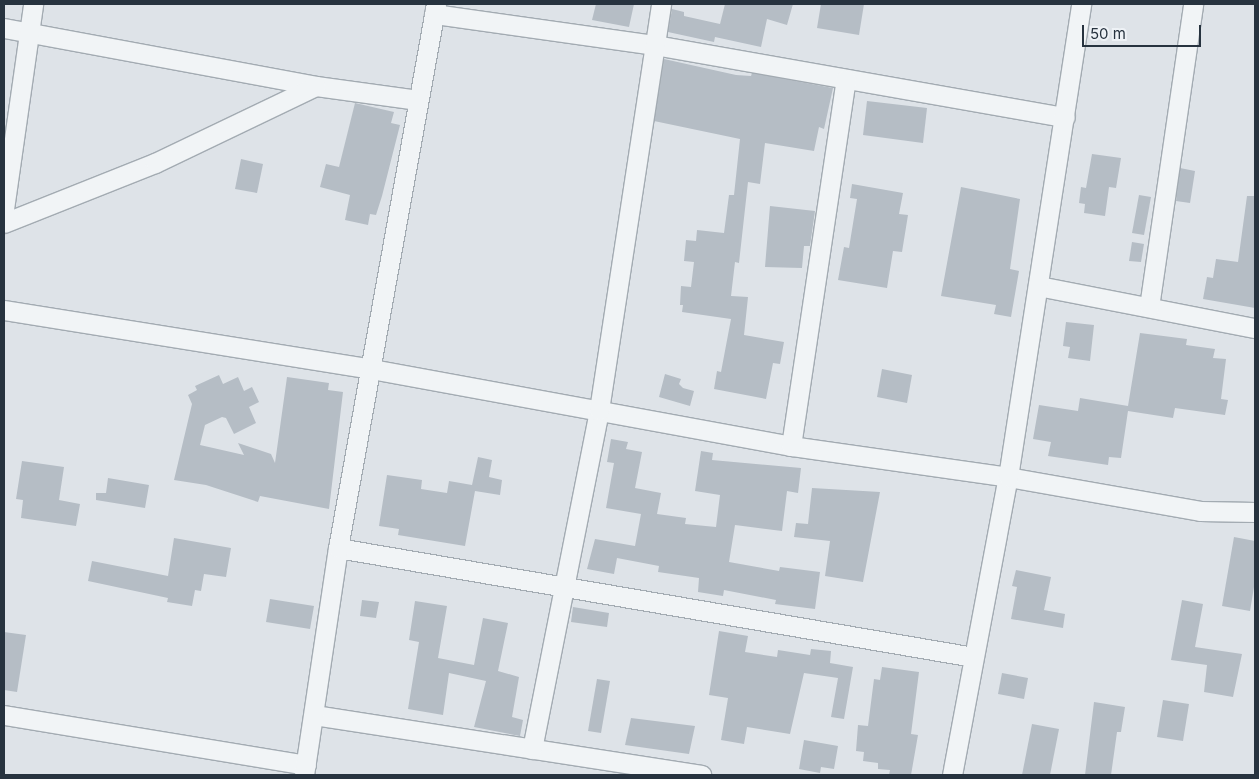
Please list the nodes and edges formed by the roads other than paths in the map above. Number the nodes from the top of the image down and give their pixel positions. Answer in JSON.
{"nodes":[{"id":1,"x":33,"y":4,"type":"edge"},
{"id":2,"x":661,"y":4,"type":"edge"},
{"id":3,"x":1081,"y":4,"type":"edge"},
{"id":4,"x":1193,"y":4,"type":"edge"},
{"id":5,"x":435,"y":9,"type":"edge"},
{"id":6,"x":4,"y":28,"type":"edge"},
{"id":7,"x":29,"y":33,"type":"junction"},
{"id":8,"x":655,"y":45,"type":"junction"},
{"id":9,"x":846,"y":79,"type":"junction"},
{"id":10,"x":316,"y":86,"type":"junction"},
{"id":11,"x":418,"y":100,"type":"junction"},
{"id":12,"x":1065,"y":118,"type":"junction"},
{"id":13,"x":4,"y":209,"type":"edge"},
{"id":14,"x":4,"y":224,"type":"edge"},
{"id":15,"x":1038,"y":286,"type":"junction"},
{"id":16,"x":1149,"y":307,"type":"junction"},
{"id":17,"x":4,"y":315,"type":"edge"},
{"id":18,"x":1255,"y":328,"type":"edge"},
{"id":19,"x":372,"y":369,"type":"junction"},
{"id":20,"x":599,"y":410,"type":"junction"},
{"id":21,"x":791,"y":446,"type":"junction"},
{"id":22,"x":1008,"y":477,"type":"junction"},
{"id":23,"x":1255,"y":512,"type":"edge"},
{"id":24,"x":338,"y":548,"type":"junction"},
{"id":25,"x":566,"y":585,"type":"junction"},
{"id":26,"x":974,"y":657,"type":"junction"},
{"id":27,"x":314,"y":715,"type":"junction"},
{"id":28,"x":4,"y":716,"type":"edge"},
{"id":29,"x":532,"y":749,"type":"junction"},
{"id":30,"x":305,"y":770,"type":"edge"},
{"id":31,"x":700,"y":775,"type":"edge"},
{"id":32,"x":952,"y":775,"type":"edge"}],
"edges":[{"from":1,"to":7,"type":"street"},
{"from":2,"to":8,"type":"street"},
{"from":3,"to":12,"type":"street"},
{"from":4,"to":16,"type":"street"},
{"from":5,"to":8,"type":"street"},
{"from":5,"to":11,"type":"street"},
{"from":6,"to":7,"type":"street"},
{"from":7,"to":10,"type":"street"},
{"from":7,"to":13,"type":"street"},
{"from":8,"to":9,"type":"street"},
{"from":8,"to":20,"type":"street"},
{"from":9,"to":12,"type":"street"},
{"from":9,"to":21,"type":"street"},
{"from":10,"to":11,"type":"street"},
{"from":10,"to":14,"type":"street"},
{"from":11,"to":19,"type":"street"},
{"from":12,"to":15,"type":"street"},
{"from":15,"to":16,"type":"street"},
{"from":15,"to":22,"type":"street"},
{"from":16,"to":18,"type":"street"},
{"from":17,"to":19,"type":"street"},
{"from":19,"to":20,"type":"street"},
{"from":19,"to":24,"type":"street"},
{"from":20,"to":21,"type":"street"},
{"from":20,"to":25,"type":"street"},
{"from":21,"to":22,"type":"street"},
{"from":22,"to":23,"type":"street"},
{"from":22,"to":26,"type":"street"},
{"from":24,"to":25,"type":"street"},
{"from":24,"to":27,"type":"street"},
{"from":25,"to":26,"type":"street"},
{"from":25,"to":29,"type":"street"},
{"from":26,"to":32,"type":"street"},
{"from":27,"to":29,"type":"street"},
{"from":27,"to":30,"type":"street"},
{"from":28,"to":30,"type":"street"},
{"from":29,"to":31,"type":"street"}]}
